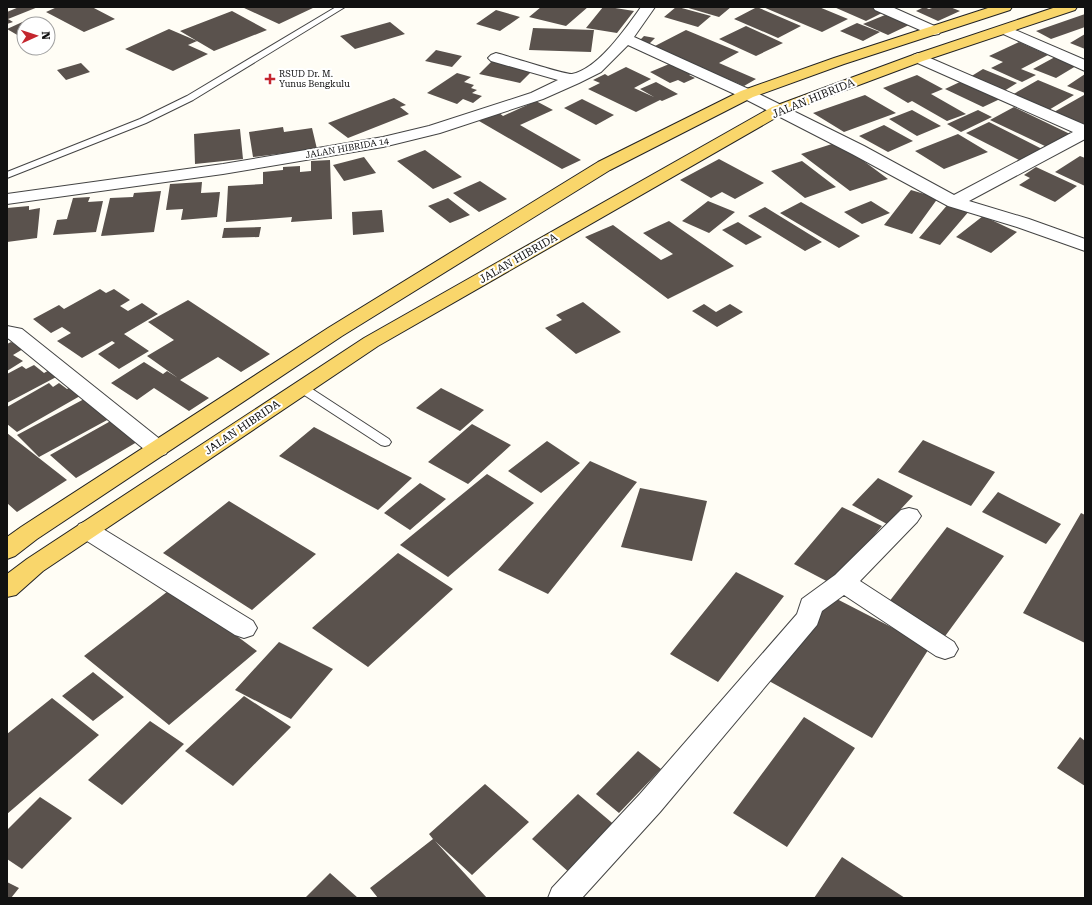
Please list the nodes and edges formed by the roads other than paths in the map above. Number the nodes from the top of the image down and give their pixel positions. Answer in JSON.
{"nodes":[{"id":1,"x":341,"y":7,"type":"edge"},
{"id":2,"x":648,"y":7,"type":"edge"},
{"id":3,"x":880,"y":7,"type":"edge"},
{"id":4,"x":1005,"y":7,"type":"edge"},
{"id":5,"x":1070,"y":7,"type":"edge"},
{"id":6,"x":1006,"y":30,"type":"junction"},
{"id":7,"x":934,"y":31,"type":"junction"},
{"id":8,"x":626,"y":39,"type":"junction"},
{"id":9,"x":496,"y":58,"type":"dead end"},
{"id":10,"x":918,"y":58,"type":"junction"},
{"id":11,"x":1085,"y":66,"type":"edge"},
{"id":12,"x":574,"y":80,"type":"junction"},
{"id":13,"x":747,"y":94,"type":"junction"},
{"id":14,"x":778,"y":110,"type":"junction"},
{"id":15,"x":1085,"y":131,"type":"edge"},
{"id":16,"x":7,"y":175,"type":"edge"},
{"id":17,"x":7,"y":199,"type":"edge"},
{"id":18,"x":954,"y":202,"type":"junction"},
{"id":19,"x":1085,"y":246,"type":"edge"},
{"id":20,"x":7,"y":332,"type":"edge"},
{"id":21,"x":302,"y":388,"type":"junction"},
{"id":22,"x":385,"y":442,"type":"dead end"},
{"id":23,"x":158,"y":450,"type":"junction"},
{"id":24,"x":909,"y":516,"type":"dead end"},
{"id":25,"x":87,"y":530,"type":"junction"},
{"id":26,"x":7,"y":550,"type":"edge"},
{"id":27,"x":844,"y":582,"type":"junction"},
{"id":28,"x":7,"y":588,"type":"edge"},
{"id":29,"x":244,"y":628,"type":"dead end"},
{"id":30,"x":945,"y":649,"type":"dead end"},
{"id":31,"x":563,"y":898,"type":"edge"}],
"edges":[{"from":1,"to":16,"type":"lane"},
{"from":2,"to":8,"type":"street","name":"JALAN HIBRIDA 14"},
{"from":3,"to":7,"type":"street"},
{"from":4,"to":7,"type":"main road"},
{"from":5,"to":6,"type":"main road","name":"JALAN HIBRIDA"},
{"from":6,"to":10,"type":"main road","name":"JALAN HIBRIDA"},
{"from":6,"to":11,"type":"street"},
{"from":7,"to":13,"type":"main road"},
{"from":8,"to":12,"type":"street","name":"JALAN HIBRIDA 14"},
{"from":8,"to":13,"type":"street"},
{"from":9,"to":12,"type":"street"},
{"from":10,"to":14,"type":"main road","name":"JALAN HIBRIDA"},
{"from":10,"to":15,"type":"street"},
{"from":12,"to":17,"type":"street","name":"JALAN HIBRIDA 14"},
{"from":13,"to":14,"type":"street"},
{"from":13,"to":23,"type":"main road"},
{"from":14,"to":18,"type":"street"},
{"from":14,"to":21,"type":"main road","name":"JALAN HIBRIDA"},
{"from":15,"to":18,"type":"street"},
{"from":18,"to":19,"type":"street"},
{"from":20,"to":23,"type":"street"},
{"from":21,"to":22,"type":"lane"},
{"from":21,"to":25,"type":"main road","name":"JALAN HIBRIDA"},
{"from":23,"to":26,"type":"main road"},
{"from":24,"to":27,"type":"street"},
{"from":25,"to":28,"type":"main road","name":"JALAN HIBRIDA"},
{"from":25,"to":29,"type":"street"},
{"from":27,"to":30,"type":"street"},
{"from":27,"to":31,"type":"street"}]}
